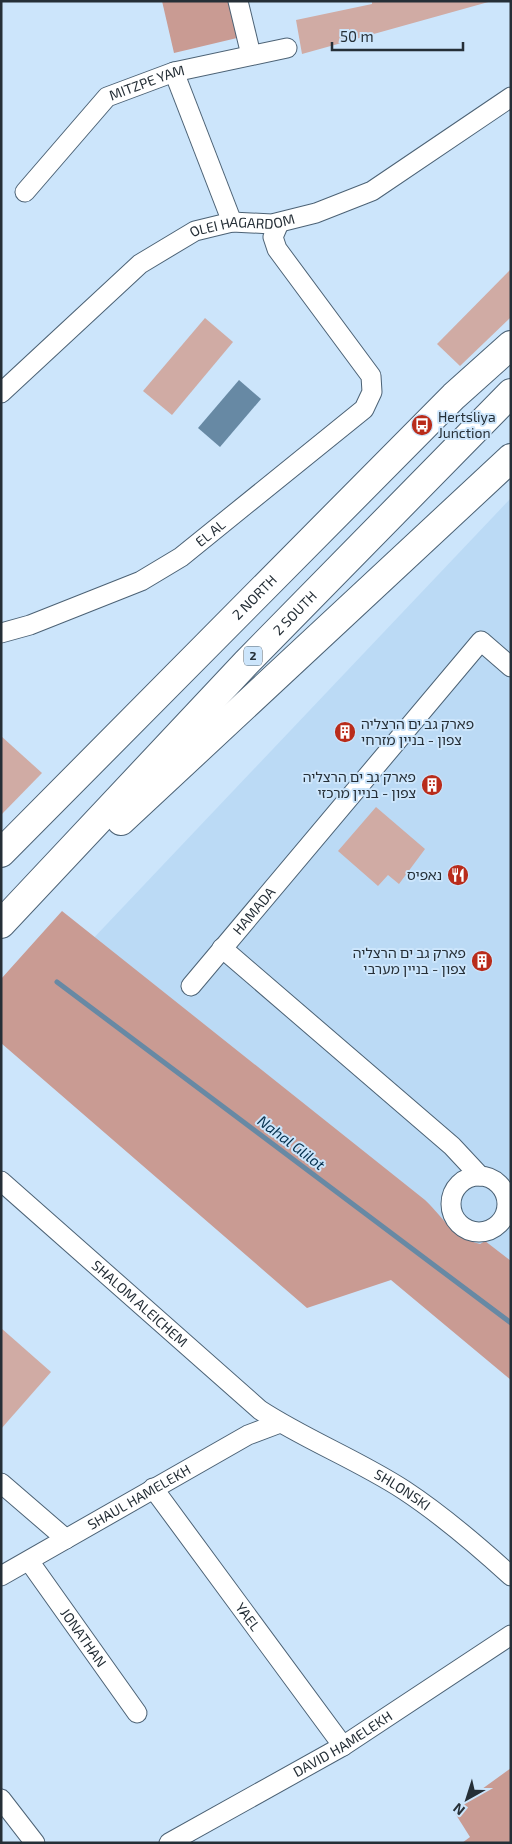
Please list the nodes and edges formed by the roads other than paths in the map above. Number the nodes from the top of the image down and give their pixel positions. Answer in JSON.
{"nodes":[{"id":1,"x":238,"y":1,"type":"edge"},
{"id":2,"x":287,"y":48,"type":"dead end"},
{"id":3,"x":251,"y":55,"type":"junction"},
{"id":4,"x":174,"y":72,"type":"junction"},
{"id":5,"x":511,"y":97,"type":"edge"},
{"id":6,"x":25,"y":192,"type":"dead end"},
{"id":7,"x":232,"y":222,"type":"junction"},
{"id":8,"x":279,"y":222,"type":"junction"},
{"id":9,"x":511,"y":345,"type":"edge"},
{"id":10,"x":1,"y":393,"type":"edge"},
{"id":11,"x":511,"y":393,"type":"edge"},
{"id":12,"x":511,"y":458,"type":"edge"},
{"id":13,"x":1,"y":633,"type":"edge"},
{"id":14,"x":511,"y":667,"type":"edge"},
{"id":15,"x":1,"y":853,"type":"edge"},
{"id":16,"x":1,"y":924,"type":"edge"},
{"id":17,"x":1,"y":933,"type":"edge"},
{"id":18,"x":222,"y":948,"type":"junction"},
{"id":19,"x":191,"y":986,"type":"dead end"},
{"id":20,"x":480,"y":1176,"type":"junction"},
{"id":21,"x":1,"y":1181,"type":"edge"},
{"id":22,"x":507,"y":1184,"type":"edge"},
{"id":23,"x":280,"y":1423,"type":"junction"},
{"id":24,"x":1,"y":1483,"type":"edge"},
{"id":25,"x":153,"y":1488,"type":"junction"},
{"id":26,"x":66,"y":1539,"type":"junction"},
{"id":27,"x":28,"y":1561,"type":"junction"},
{"id":28,"x":1,"y":1576,"type":"edge"},
{"id":29,"x":511,"y":1576,"type":"edge"},
{"id":30,"x":511,"y":1635,"type":"edge"},
{"id":31,"x":137,"y":1714,"type":"dead end"},
{"id":32,"x":342,"y":1746,"type":"junction"},
{"id":33,"x":1,"y":1799,"type":"edge"},
{"id":34,"x":35,"y":1843,"type":"edge"},
{"id":35,"x":169,"y":1843,"type":"edge"}],
"edges":[{"from":1,"to":3,"type":"street"},
{"from":2,"to":3,"type":"street","name":"MITZPE YAM"},
{"from":3,"to":4,"type":"street","name":"MITZPE YAM"},
{"from":4,"to":6,"type":"street","name":"MITZPE YAM"},
{"from":4,"to":7,"type":"street"},
{"from":5,"to":8,"type":"street","name":"OLEI HAGARDOM"},
{"from":7,"to":8,"type":"street","name":"OLEI HAGARDOM"},
{"from":7,"to":10,"type":"street","name":"OLEI HAGARDOM"},
{"from":8,"to":13,"type":"street","name":"EL AL"},
{"from":9,"to":15,"type":"highway","name":"2 NORTH"},
{"from":11,"to":16,"type":"highway","name":"2 SOUTH","number":"2"},
{"from":12,"to":17,"type":"highway"},
{"from":14,"to":18,"type":"street","name":"HAMADA"},
{"from":18,"to":19,"type":"street"},
{"from":18,"to":20,"type":"street","name":"HAMADA"},
{"from":20,"to":22,"type":"street"},
{"from":20,"to":22,"type":"street"},
{"from":21,"to":23,"type":"street","name":"SHALOM ALEICHEM"},
{"from":23,"to":25,"type":"street","name":"SHAUL HAMELEKH"},
{"from":23,"to":29,"type":"street","name":"SHLONSKI"},
{"from":24,"to":26,"type":"street"},
{"from":25,"to":26,"type":"street","name":"SHAUL HAMELEKH"},
{"from":25,"to":32,"type":"street","name":"YAEL"},
{"from":26,"to":27,"type":"street","name":"SHAUL HAMELEKH"},
{"from":27,"to":28,"type":"street","name":"SHAUL HAMELEKH"},
{"from":27,"to":31,"type":"street","name":"JONATHAN"},
{"from":30,"to":32,"type":"street","name":"DAVID HAMELEKH"},
{"from":32,"to":35,"type":"street","name":"DAVID HAMELEKH"},
{"from":33,"to":34,"type":"street"}]}
